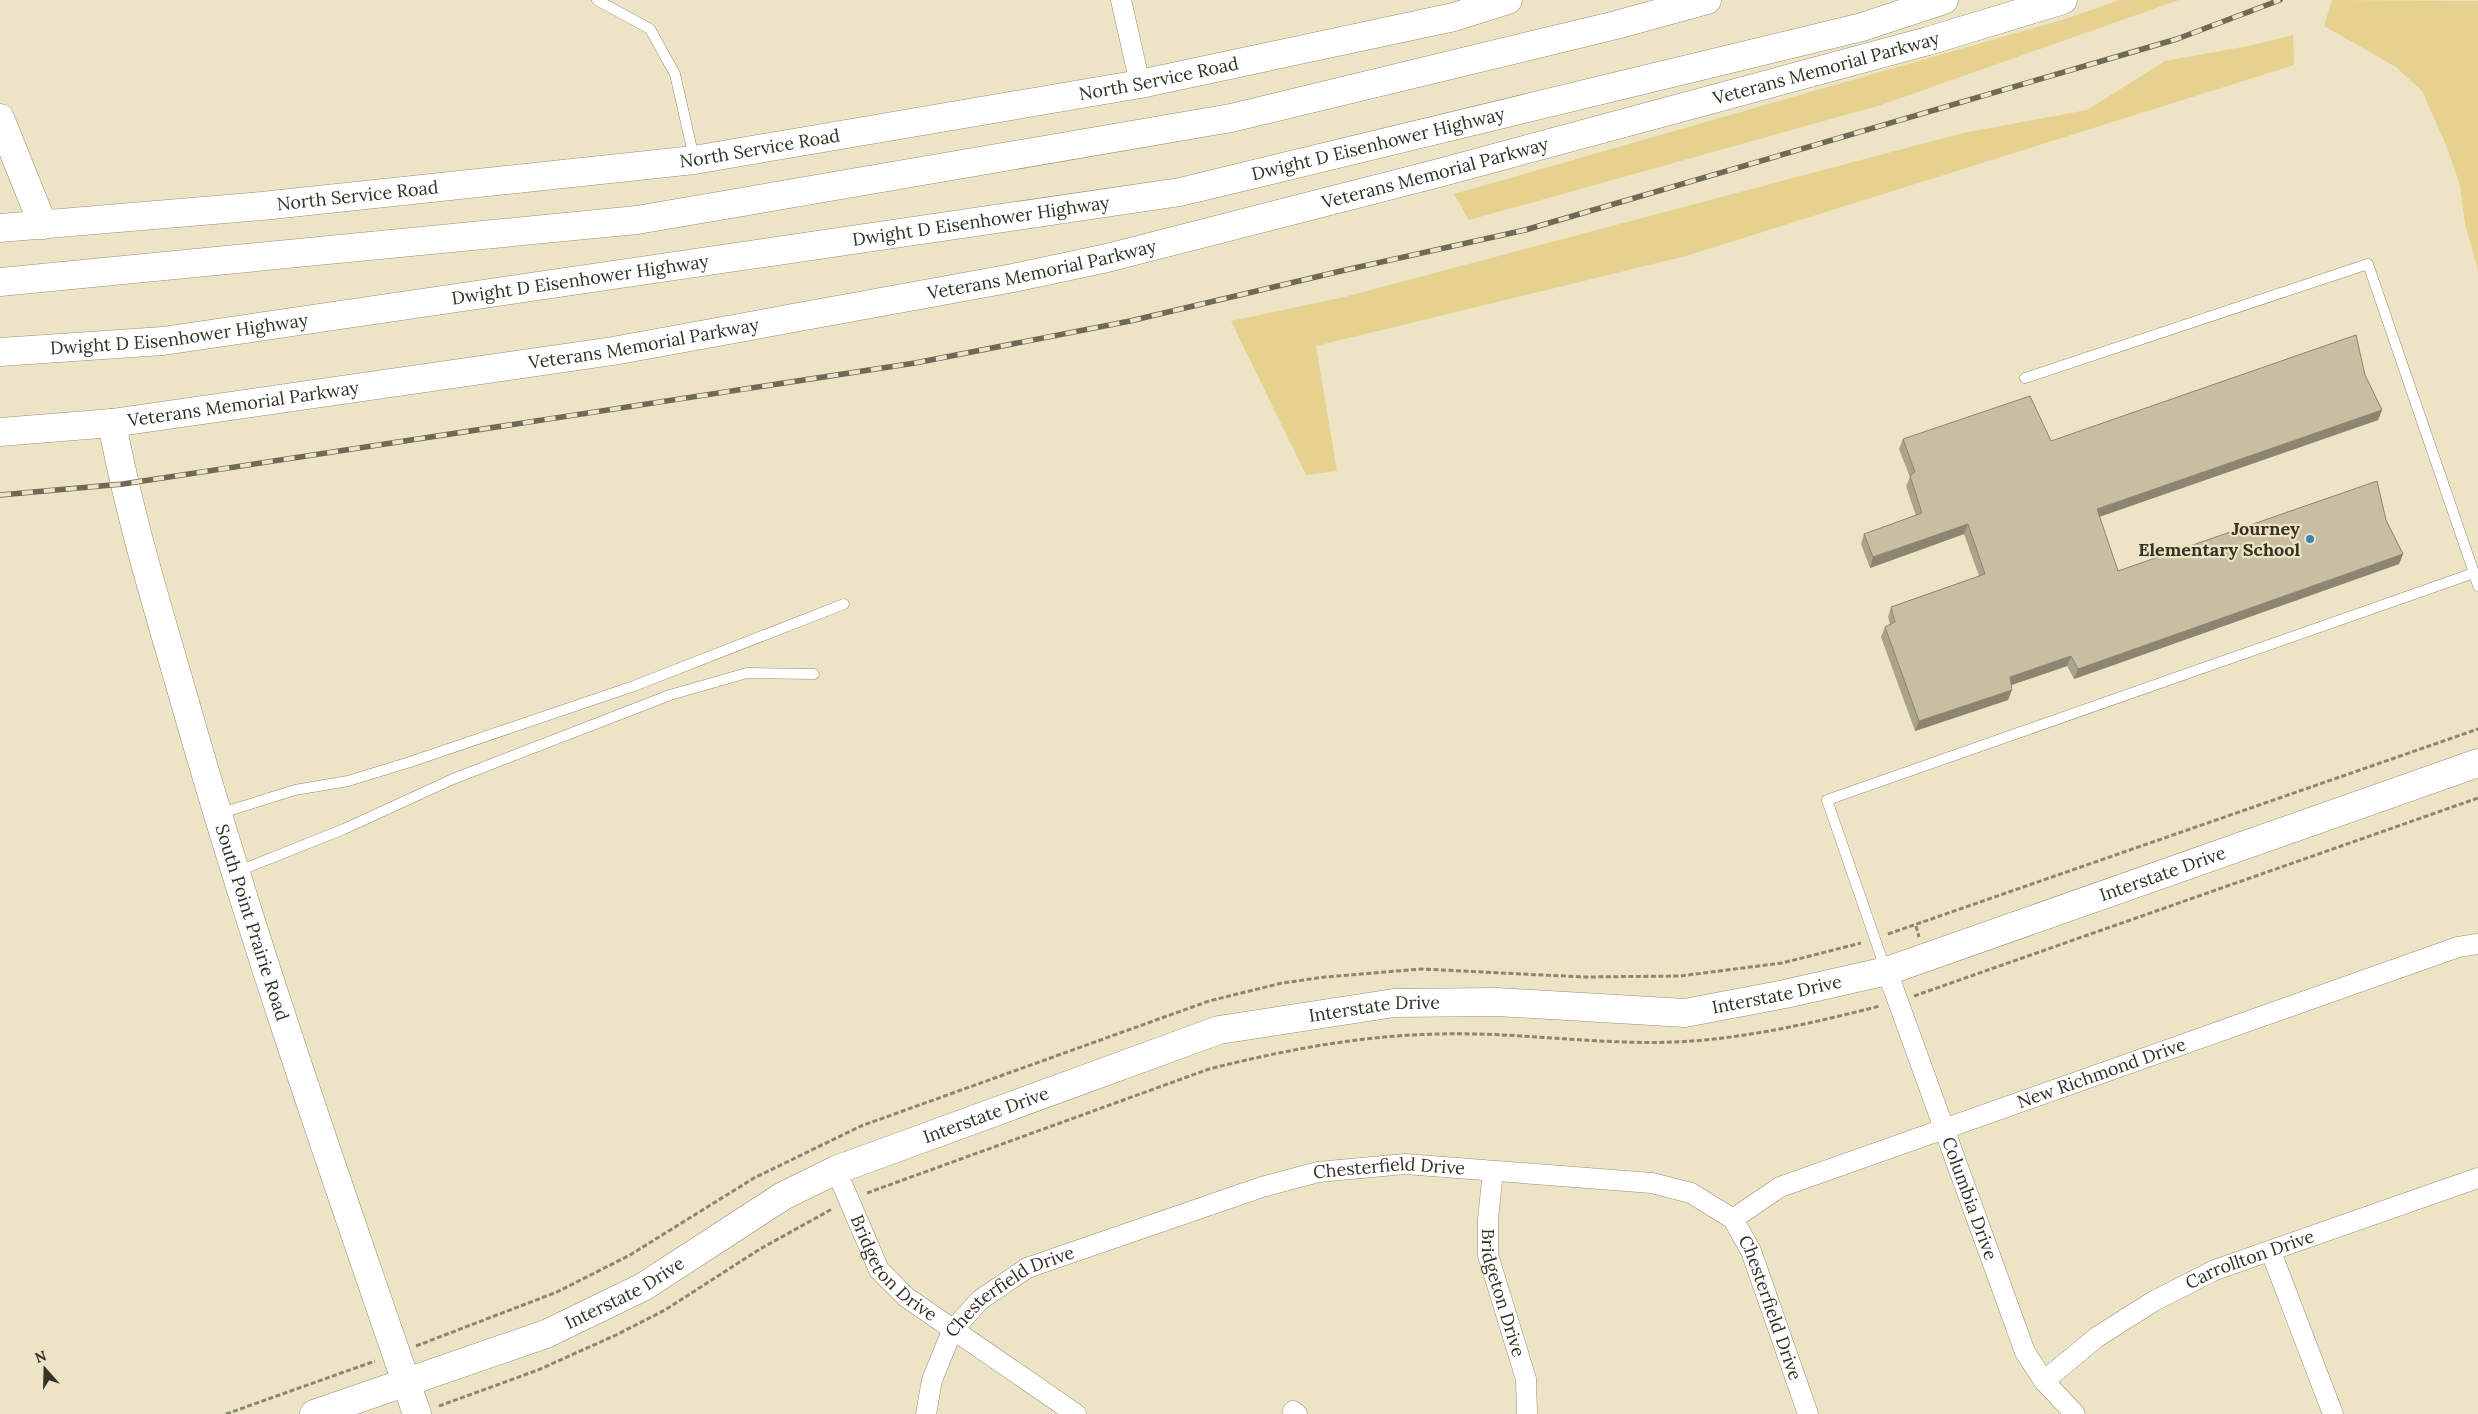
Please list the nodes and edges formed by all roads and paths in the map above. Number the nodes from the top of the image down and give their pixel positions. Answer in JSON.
{"nodes":[{"id":1,"x":597,"y":0,"type":"edge"},
{"id":2,"x":1120,"y":0,"type":"edge"},
{"id":3,"x":1508,"y":0,"type":"edge"},
{"id":4,"x":1706,"y":0,"type":"edge"},
{"id":5,"x":1944,"y":0,"type":"edge"},
{"id":6,"x":2063,"y":0,"type":"edge"},
{"id":7,"x":1140,"y":84,"type":"junction"},
{"id":8,"x":0,"y":118,"type":"edge"},
{"id":9,"x":694,"y":160,"type":"junction"},
{"id":10,"x":43,"y":225,"type":"junction"},
{"id":11,"x":0,"y":228,"type":"edge"},
{"id":12,"x":0,"y":282,"type":"edge"},
{"id":13,"x":0,"y":352,"type":"edge"},
{"id":14,"x":2025,"y":378,"type":"dead end"},
{"id":15,"x":112,"y":423,"type":"junction"},
{"id":16,"x":0,"y":432,"type":"edge"},
{"id":17,"x":2474,"y":573,"type":"junction"},
{"id":18,"x":2478,"y":586,"type":"edge"},
{"id":19,"x":844,"y":604,"type":"dead end"},
{"id":20,"x":814,"y":674,"type":"dead end"},
{"id":21,"x":2478,"y":729,"type":"edge"},
{"id":22,"x":2478,"y":763,"type":"edge"},
{"id":23,"x":2478,"y":798,"type":"edge"},
{"id":24,"x":217,"y":814,"type":"junction"},
{"id":25,"x":235,"y":872,"type":"junction"},
{"id":26,"x":1893,"y":933,"type":"dead end"},
{"id":27,"x":2478,"y":944,"type":"edge"},
{"id":28,"x":1886,"y":971,"type":"junction"},
{"id":29,"x":1898,"y":1002,"type":"junction"},
{"id":30,"x":1945,"y":1129,"type":"junction"},
{"id":31,"x":836,"y":1170,"type":"junction"},
{"id":32,"x":1492,"y":1171,"type":"junction"},
{"id":33,"x":2478,"y":1178,"type":"edge"},
{"id":34,"x":849,"y":1200,"type":"junction"},
{"id":35,"x":1733,"y":1219,"type":"junction"},
{"id":36,"x":2271,"y":1252,"type":"junction"},
{"id":37,"x":952,"y":1331,"type":"junction"},
{"id":38,"x":2044,"y":1381,"type":"junction"},
{"id":39,"x":406,"y":1382,"type":"junction"},
{"id":40,"x":426,"y":1411,"type":"edge"},
{"id":41,"x":314,"y":1414,"type":"edge"},
{"id":42,"x":926,"y":1414,"type":"edge"},
{"id":43,"x":1076,"y":1414,"type":"edge"},
{"id":44,"x":1527,"y":1414,"type":"edge"},
{"id":45,"x":1808,"y":1414,"type":"edge"},
{"id":46,"x":2075,"y":1414,"type":"edge"},
{"id":47,"x":2333,"y":1414,"type":"edge"}],
"edges":[{"from":1,"to":9,"type":"lane"},
{"from":2,"to":7,"type":"street"},
{"from":3,"to":7,"type":"main road","name":"North Service Road"},
{"from":4,"to":12,"type":"main road"},
{"from":5,"to":13,"type":"main road","name":"Dwight D Eisenhower Highway"},
{"from":6,"to":15,"type":"main road","name":"Veterans Memorial Parkway"},
{"from":7,"to":9,"type":"main road","name":"North Service Road"},
{"from":8,"to":10,"type":"main road"},
{"from":9,"to":10,"type":"main road","name":"North Service Road"},
{"from":10,"to":11,"type":"main road","name":"North Service Road"},
{"from":14,"to":17,"type":"lane"},
{"from":15,"to":16,"type":"main road","name":"Veterans Memorial Parkway"},
{"from":15,"to":24,"type":"main road","name":"South Point Prairie Road"},
{"from":17,"to":18,"type":"lane"},
{"from":17,"to":28,"type":"lane"},
{"from":19,"to":24,"type":"lane"},
{"from":20,"to":25,"type":"lane"},
{"from":21,"to":26,"type":"path"},
{"from":22,"to":28,"type":"main road","name":"Interstate Drive"},
{"from":23,"to":29,"type":"path"},
{"from":24,"to":25,"type":"main road","name":"South Point Prairie Road"},
{"from":25,"to":39,"type":"main road","name":"South Point Prairie Road"},
{"from":27,"to":30,"type":"street","name":"New Richmond Drive"},
{"from":28,"to":29,"type":"street","name":"Columbia Drive"},
{"from":28,"to":31,"type":"main road","name":"Interstate Drive"},
{"from":29,"to":30,"type":"street","name":"Columbia Drive"},
{"from":29,"to":34,"type":"path"},
{"from":30,"to":35,"type":"street","name":"New Richmond Drive"},
{"from":30,"to":38,"type":"street","name":"Columbia Drive"},
{"from":31,"to":34,"type":"street","name":"Bridgeton Drive"},
{"from":31,"to":39,"type":"main road","name":"Interstate Drive"},
{"from":32,"to":35,"type":"street","name":"Chesterfield Drive"},
{"from":32,"to":37,"type":"street","name":"Chesterfield Drive"},
{"from":32,"to":44,"type":"street","name":"Bridgeton Drive"},
{"from":33,"to":36,"type":"street","name":"Carrollton Drive"},
{"from":34,"to":37,"type":"street","name":"Bridgeton Drive"},
{"from":34,"to":40,"type":"path"},
{"from":35,"to":45,"type":"street","name":"Chesterfield Drive"},
{"from":36,"to":38,"type":"street","name":"Carrollton Drive"},
{"from":36,"to":47,"type":"street"},
{"from":37,"to":42,"type":"street","name":"Chesterfield Drive"},
{"from":37,"to":43,"type":"street","name":"Bridgeton Drive"},
{"from":38,"to":46,"type":"street","name":"Columbia Drive"},
{"from":39,"to":40,"type":"main road","name":"South Point Prairie Road"},
{"from":39,"to":41,"type":"main road","name":"Interstate Drive"}]}
